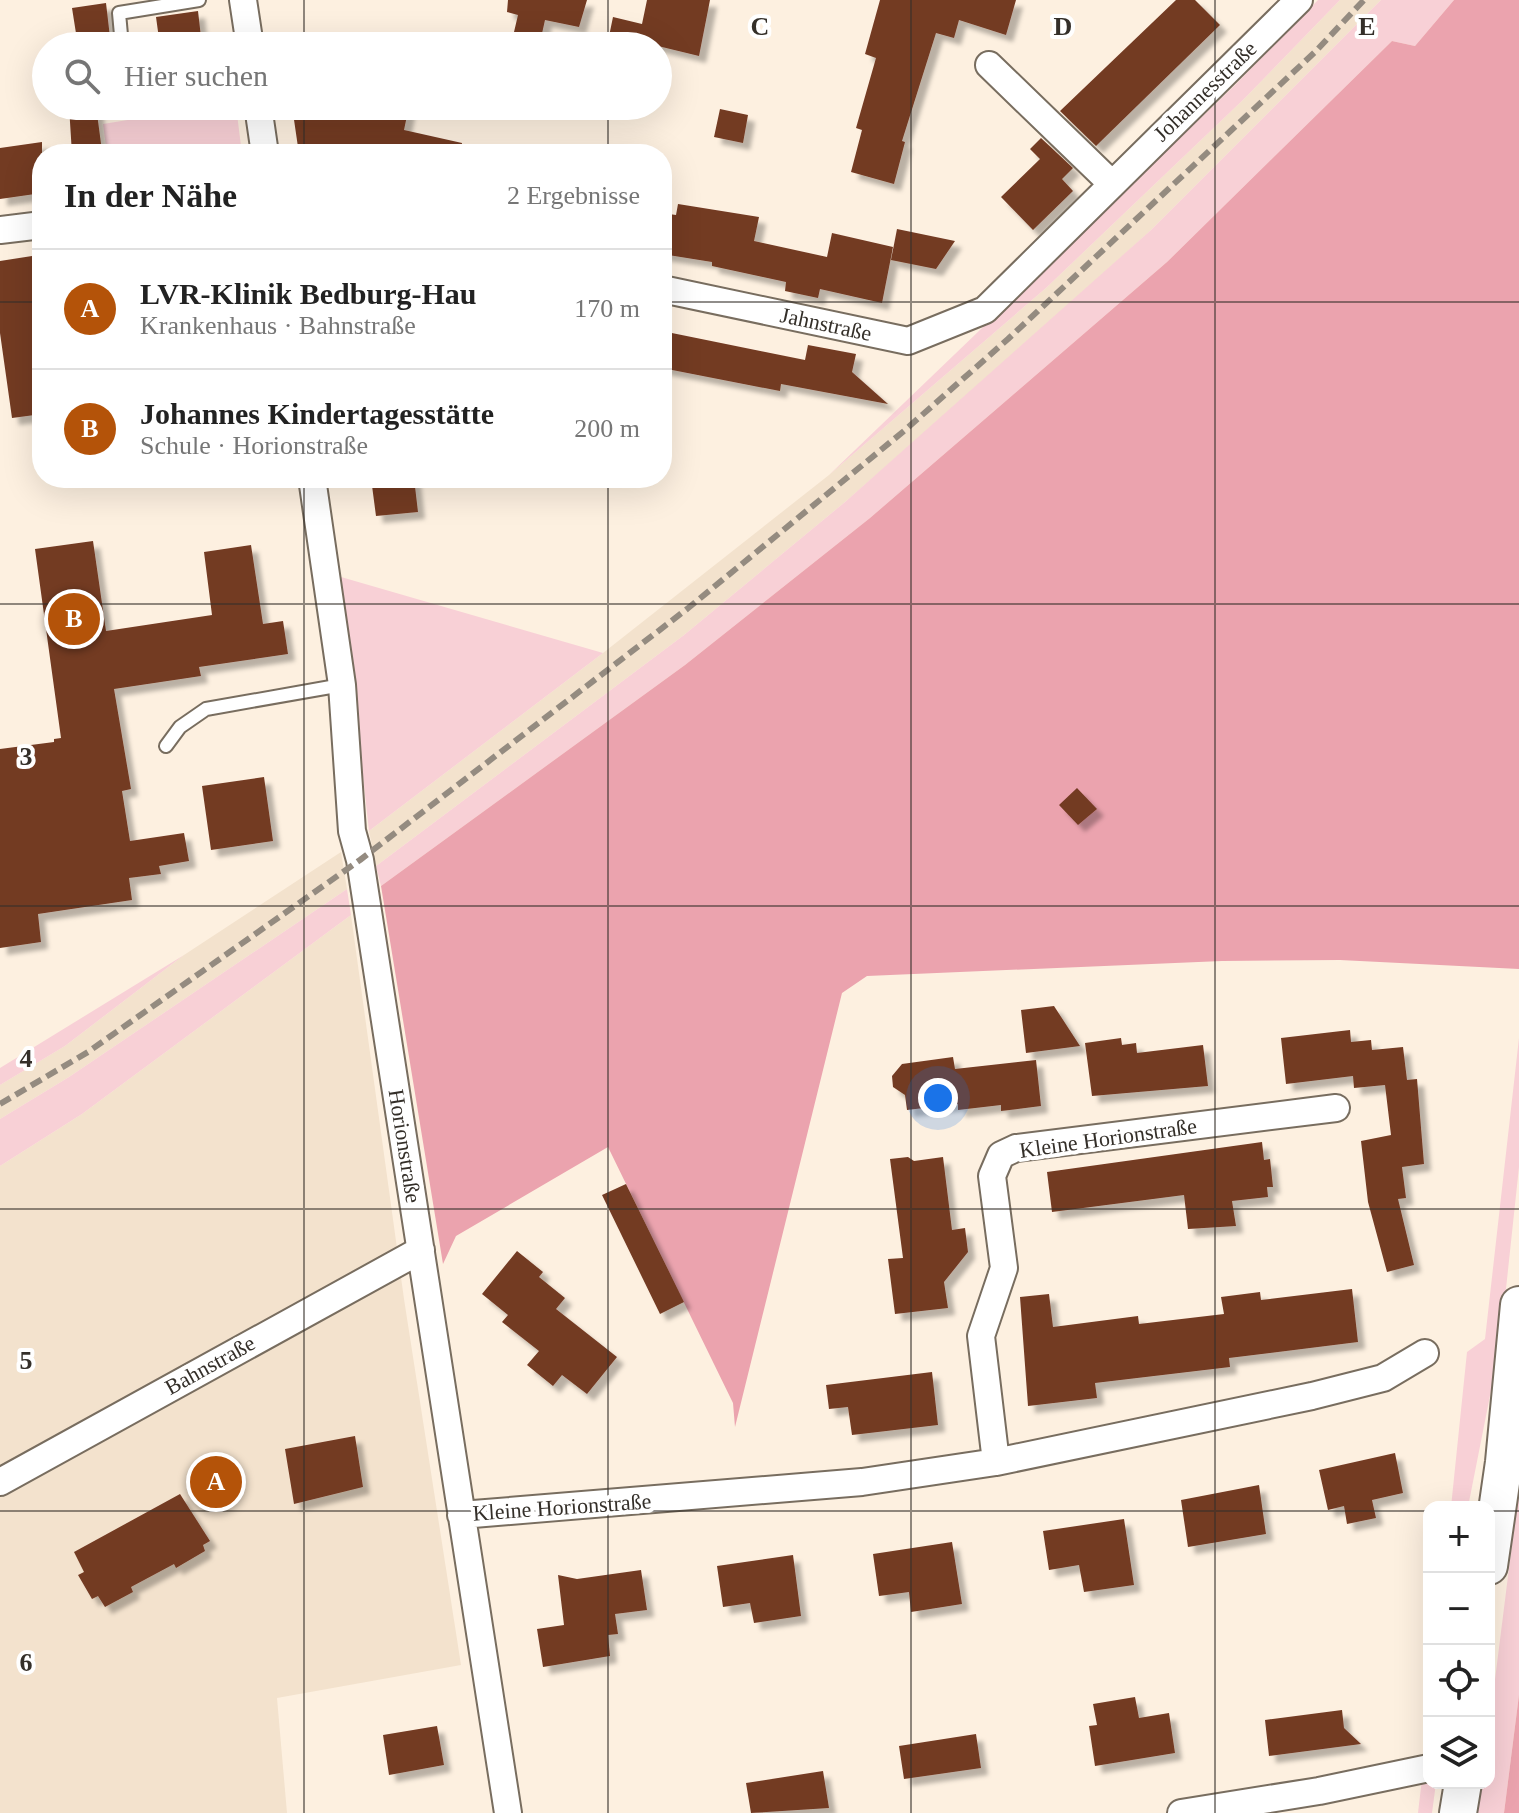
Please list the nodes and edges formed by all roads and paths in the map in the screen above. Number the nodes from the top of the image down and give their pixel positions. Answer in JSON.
{"nodes":[{"id":1,"x":199,"y":0,"type":"edge"},
{"id":2,"x":243,"y":0,"type":"edge"},
{"id":3,"x":1299,"y":0,"type":"edge"},
{"id":4,"x":121,"y":32,"type":"edge"},
{"id":5,"x":248,"y":32,"type":"edge"},
{"id":6,"x":989,"y":65,"type":"dead end"},
{"id":7,"x":260,"y":120,"type":"edge"},
{"id":8,"x":264,"y":144,"type":"edge"},
{"id":9,"x":1111,"y":183,"type":"junction"},
{"id":10,"x":32,"y":226,"type":"edge"},
{"id":11,"x":0,"y":230,"type":"edge"},
{"id":12,"x":672,"y":291,"type":"edge"},
{"id":13,"x":985,"y":310,"type":"joint"},
{"id":14,"x":313,"y":488,"type":"edge"},
{"id":15,"x":342,"y":685,"type":"junction"},
{"id":16,"x":166,"y":746,"type":"dead end"},
{"id":17,"x":1336,"y":1108,"type":"dead end"},
{"id":18,"x":421,"y":1250,"type":"junction"},
{"id":19,"x":1519,"y":1305,"type":"edge"},
{"id":20,"x":1425,"y":1353,"type":"dead end"},
{"id":21,"x":996,"y":1462,"type":"junction"},
{"id":22,"x":0,"y":1482,"type":"edge"},
{"id":23,"x":461,"y":1515,"type":"junction"},
{"id":24,"x":1495,"y":1524,"type":"edge"},
{"id":25,"x":1423,"y":1769,"type":"edge"},
{"id":26,"x":1462,"y":1789,"type":"edge"},
{"id":27,"x":508,"y":1813,"type":"edge"},
{"id":28,"x":1181,"y":1813,"type":"edge"},
{"id":29,"x":1458,"y":1813,"type":"edge"}],
"edges":[{"from":1,"to":4,"type":"lane"},
{"from":2,"to":5,"type":"street"},
{"from":3,"to":9,"type":"street","name":"Johannesstraße"},
{"from":6,"to":9,"type":"street"},
{"from":7,"to":8,"type":"street"},
{"from":9,"to":13,"type":"street","name":"Johannesstraße"},
{"from":10,"to":11,"type":"street"},
{"from":12,"to":13,"type":"street","name":"Jahnstraße"},
{"from":14,"to":15,"type":"street","name":"Horionstraße"},
{"from":15,"to":16,"type":"lane"},
{"from":15,"to":18,"type":"street","name":"Horionstraße"},
{"from":17,"to":21,"type":"street","name":"Kleine Horionstraße"},
{"from":18,"to":22,"type":"street","name":"Bahnstraße"},
{"from":18,"to":23,"type":"street","name":"Horionstraße"},
{"from":19,"to":24,"type":"main road"},
{"from":20,"to":21,"type":"street","name":"Kleine Horionstraße"},
{"from":21,"to":23,"type":"street","name":"Kleine Horionstraße"},
{"from":23,"to":27,"type":"street","name":"Horionstraße"},
{"from":25,"to":28,"type":"street"},
{"from":26,"to":29,"type":"main road"}]}
